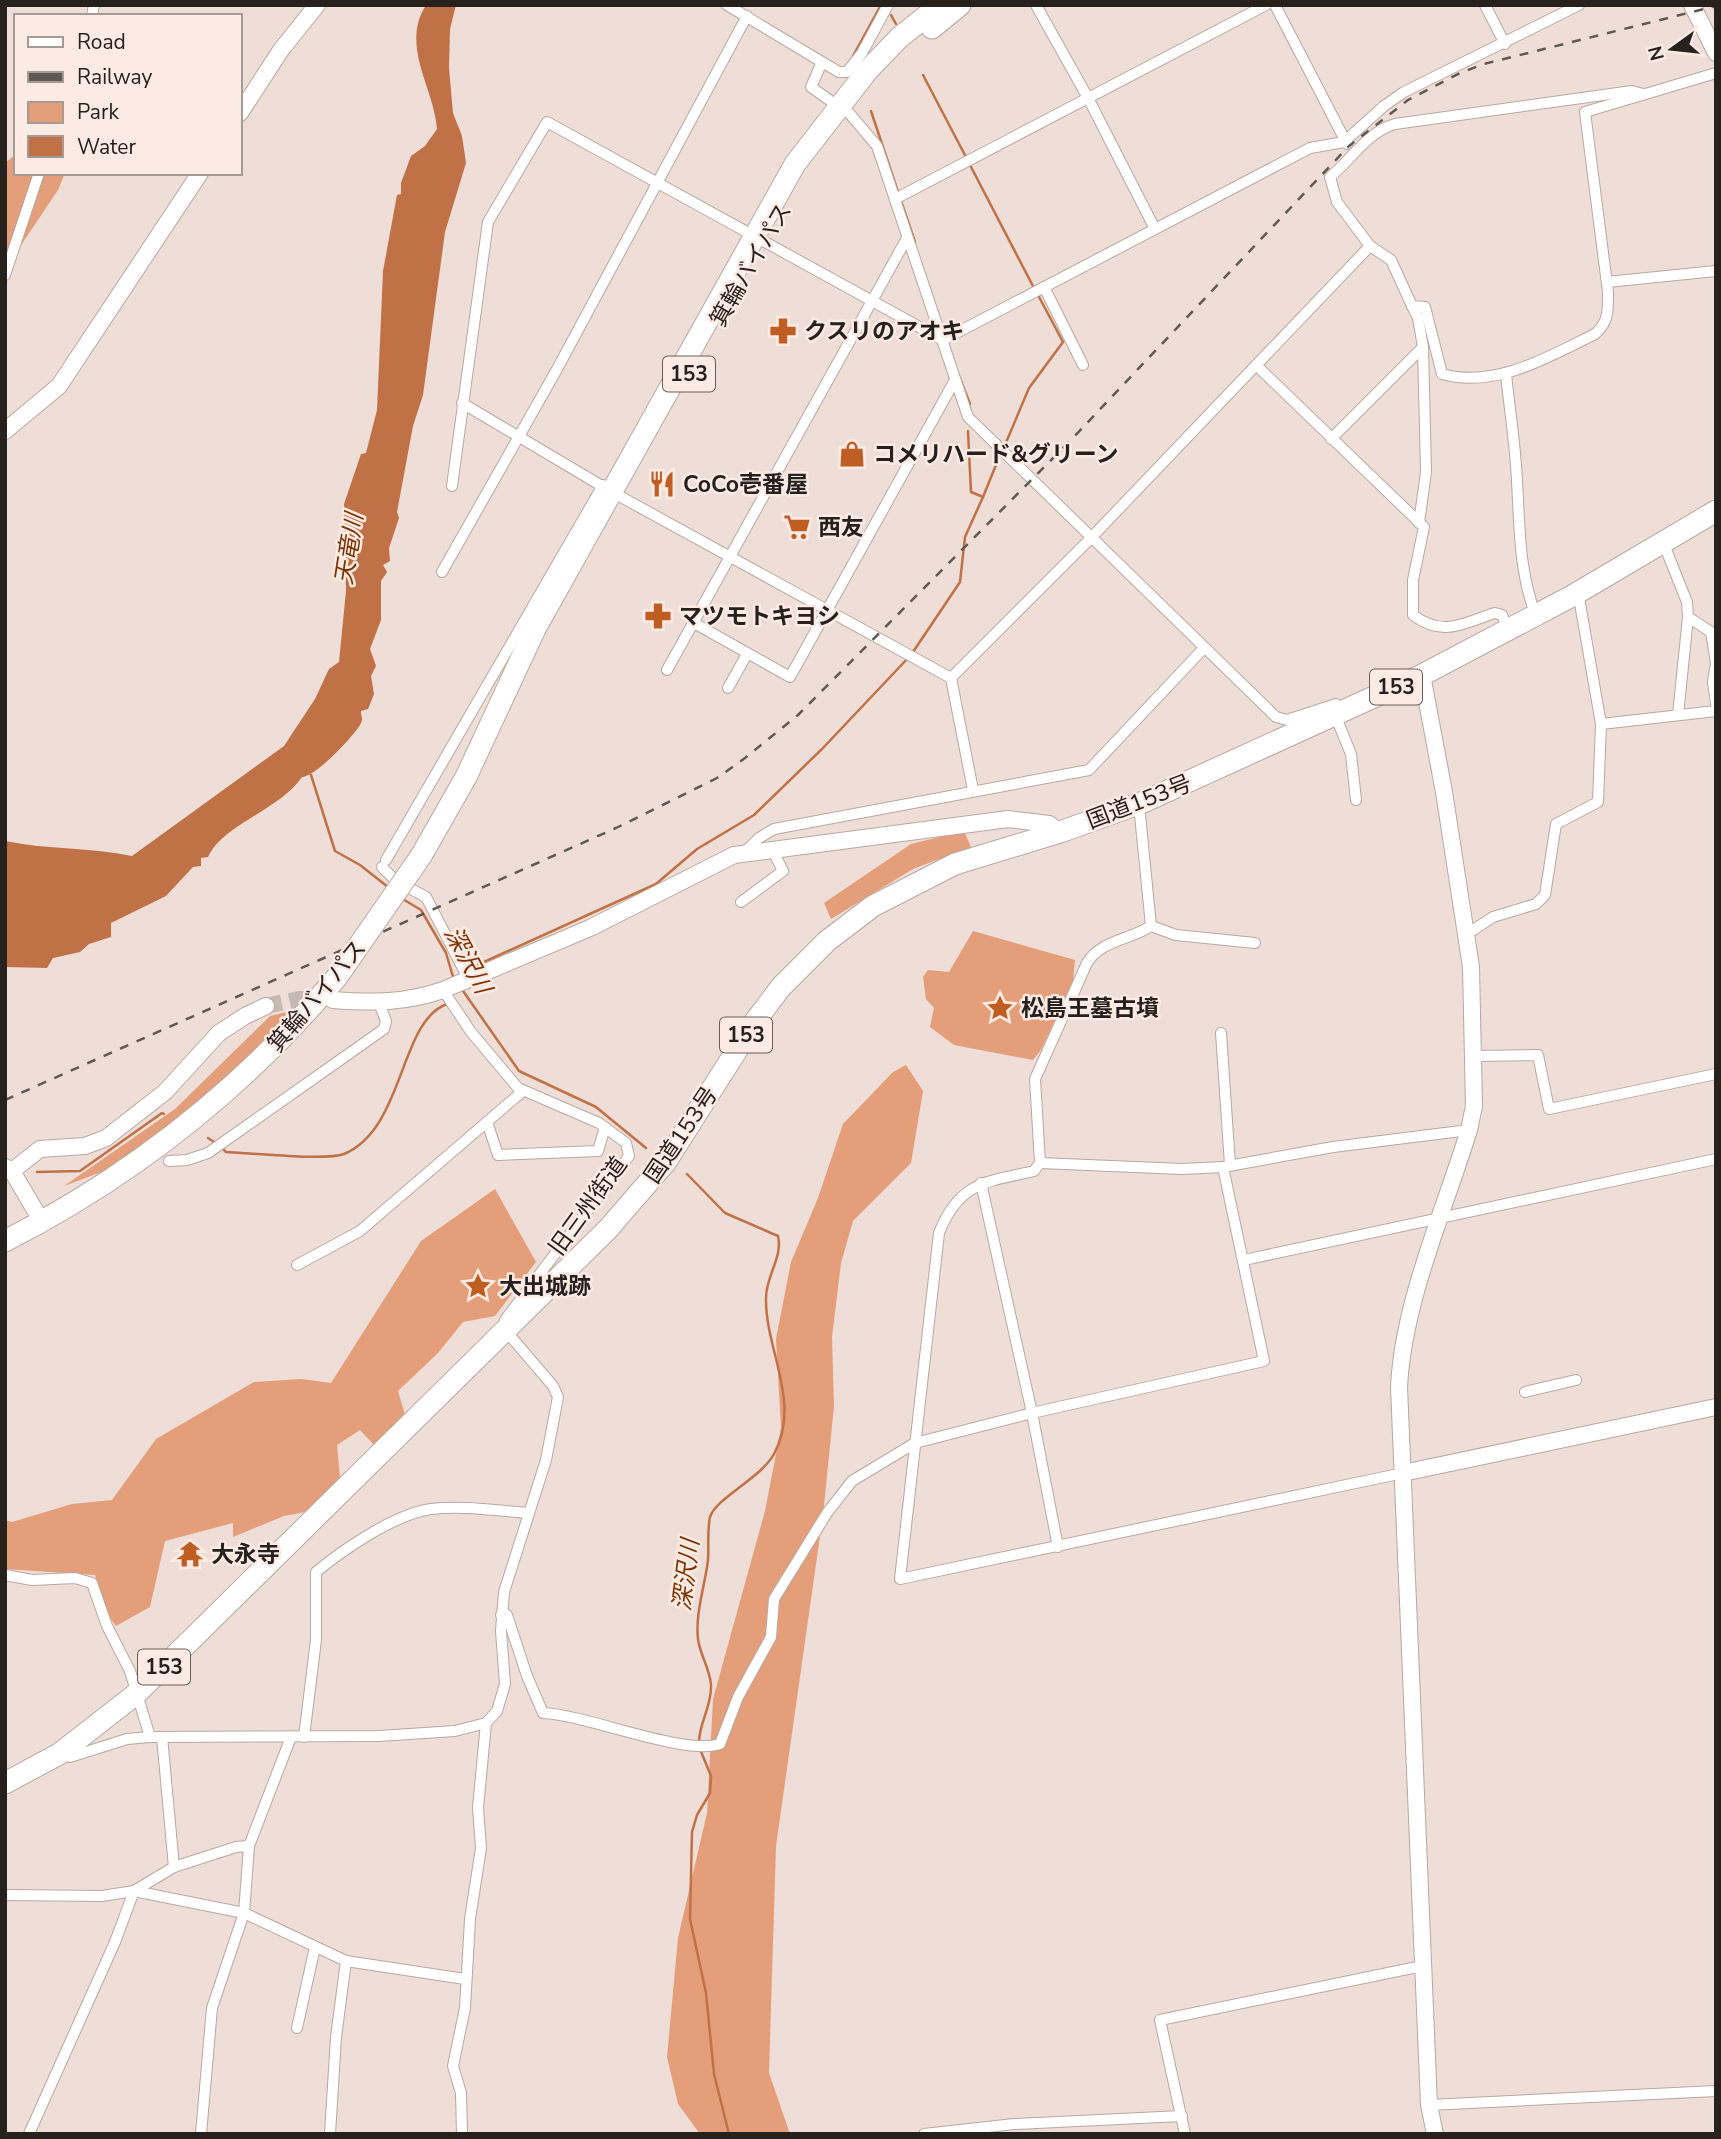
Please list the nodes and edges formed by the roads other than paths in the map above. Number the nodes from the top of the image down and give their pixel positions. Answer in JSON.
{"nodes":[{"id":1,"x":317,"y":5,"type":"edge"},
{"id":2,"x":727,"y":5,"type":"edge"},
{"id":3,"x":888,"y":5,"type":"edge"},
{"id":4,"x":940,"y":5,"type":"edge"},
{"id":5,"x":960,"y":5,"type":"edge"},
{"id":6,"x":1035,"y":5,"type":"edge"},
{"id":7,"x":1266,"y":5,"type":"edge"},
{"id":8,"x":1275,"y":5,"type":"edge"},
{"id":9,"x":1485,"y":5,"type":"edge"},
{"id":10,"x":1579,"y":5,"type":"edge"},
{"id":11,"x":1692,"y":5,"type":"edge"},
{"id":12,"x":747,"y":16,"type":"junction"},
{"id":13,"x":1505,"y":44,"type":"junction"},
{"id":14,"x":1716,"y":53,"type":"edge"},
{"id":15,"x":822,"y":62,"type":"junction"},
{"id":16,"x":1716,"y":73,"type":"edge"},
{"id":17,"x":1643,"y":94,"type":"junction"},
{"id":18,"x":1088,"y":99,"type":"junction"},
{"id":19,"x":242,"y":110,"type":"edge"},
{"id":20,"x":844,"y":110,"type":"junction"},
{"id":21,"x":1344,"y":142,"type":"junction"},
{"id":22,"x":1358,"y":151,"type":"junction"},
{"id":23,"x":38,"y":175,"type":"edge"},
{"id":24,"x":199,"y":175,"type":"edge"},
{"id":25,"x":659,"y":182,"type":"junction"},
{"id":26,"x":898,"y":197,"type":"junction"},
{"id":27,"x":1155,"y":229,"type":"junction"},
{"id":28,"x":757,"y":238,"type":"junction"},
{"id":29,"x":907,"y":238,"type":"junction"},
{"id":30,"x":1370,"y":246,"type":"junction"},
{"id":31,"x":1716,"y":271,"type":"edge"},
{"id":32,"x":5,"y":275,"type":"edge"},
{"id":33,"x":1607,"y":282,"type":"junction"},
{"id":34,"x":1038,"y":290,"type":"junction"},
{"id":35,"x":872,"y":303,"type":"junction"},
{"id":36,"x":1412,"y":306,"type":"junction"},
{"id":37,"x":946,"y":338,"type":"junction"},
{"id":38,"x":1423,"y":347,"type":"junction"},
{"id":39,"x":1083,"y":365,"type":"dead end"},
{"id":40,"x":1257,"y":366,"type":"junction"},
{"id":41,"x":1506,"y":374,"type":"junction"},
{"id":42,"x":955,"y":380,"type":"junction"},
{"id":43,"x":462,"y":403,"type":"junction"},
{"id":44,"x":5,"y":431,"type":"edge"},
{"id":45,"x":518,"y":438,"type":"junction"},
{"id":46,"x":1331,"y":439,"type":"junction"},
{"id":47,"x":452,"y":486,"type":"dead end"},
{"id":48,"x":612,"y":491,"type":"junction"},
{"id":49,"x":1716,"y":511,"type":"edge"},
{"id":50,"x":1419,"y":523,"type":"junction"},
{"id":51,"x":1090,"y":539,"type":"junction"},
{"id":52,"x":1663,"y":542,"type":"junction"},
{"id":53,"x":729,"y":556,"type":"junction"},
{"id":54,"x":442,"y":572,"type":"dead end"},
{"id":55,"x":1578,"y":592,"type":"junction"},
{"id":56,"x":826,"y":608,"type":"junction"},
{"id":57,"x":1536,"y":616,"type":"junction"},
{"id":58,"x":1688,"y":617,"type":"junction"},
{"id":59,"x":694,"y":623,"type":"junction"},
{"id":60,"x":1509,"y":631,"type":"junction"},
{"id":61,"x":1204,"y":648,"type":"junction"},
{"id":62,"x":747,"y":654,"type":"junction"},
{"id":63,"x":1716,"y":663,"type":"edge"},
{"id":64,"x":667,"y":670,"type":"dead end"},
{"id":65,"x":1422,"y":675,"type":"junction"},
{"id":66,"x":951,"y":678,"type":"junction"},
{"id":67,"x":728,"y":688,"type":"dead end"},
{"id":68,"x":1716,"y":704,"type":"edge"},
{"id":69,"x":1716,"y":711,"type":"edge"},
{"id":70,"x":1342,"y":712,"type":"junction"},
{"id":71,"x":1678,"y":715,"type":"junction"},
{"id":72,"x":1601,"y":724,"type":"junction"},
{"id":73,"x":973,"y":790,"type":"junction"},
{"id":74,"x":1356,"y":800,"type":"dead end"},
{"id":75,"x":1136,"y":805,"type":"junction"},
{"id":76,"x":1060,"y":832,"type":"junction"},
{"id":77,"x":772,"y":849,"type":"junction"},
{"id":78,"x":744,"y":853,"type":"junction"},
{"id":79,"x":741,"y":902,"type":"dead end"},
{"id":80,"x":1152,"y":926,"type":"junction"},
{"id":81,"x":1467,"y":934,"type":"junction"},
{"id":82,"x":1255,"y":943,"type":"dead end"},
{"id":83,"x":466,"y":981,"type":"junction"},
{"id":84,"x":445,"y":990,"type":"junction"},
{"id":85,"x":333,"y":1000,"type":"tunnel mouth"},
{"id":86,"x":379,"y":1003,"type":"junction"},
{"id":87,"x":267,"y":1006,"type":"tunnel mouth"},
{"id":88,"x":1221,"y":1033,"type":"dead end"},
{"id":89,"x":1473,"y":1056,"type":"junction"},
{"id":90,"x":1716,"y":1073,"type":"edge"},
{"id":91,"x":523,"y":1091,"type":"junction"},
{"id":92,"x":487,"y":1122,"type":"junction"},
{"id":93,"x":602,"y":1125,"type":"junction"},
{"id":94,"x":1469,"y":1130,"type":"junction"},
{"id":95,"x":1716,"y":1159,"type":"edge"},
{"id":96,"x":169,"y":1161,"type":"dead end"},
{"id":97,"x":1040,"y":1163,"type":"junction"},
{"id":98,"x":1226,"y":1166,"type":"junction"},
{"id":99,"x":9,"y":1169,"type":"edge"},
{"id":100,"x":981,"y":1183,"type":"junction"},
{"id":101,"x":39,"y":1217,"type":"junction"},
{"id":102,"x":1441,"y":1219,"type":"junction"},
{"id":103,"x":5,"y":1227,"type":"edge"},
{"id":104,"x":5,"y":1241,"type":"edge"},
{"id":105,"x":1244,"y":1260,"type":"junction"},
{"id":106,"x":297,"y":1265,"type":"dead end"},
{"id":107,"x":506,"y":1331,"type":"junction"},
{"id":108,"x":1576,"y":1380,"type":"dead end"},
{"id":109,"x":1525,"y":1392,"type":"dead end"},
{"id":110,"x":1716,"y":1407,"type":"edge"},
{"id":111,"x":1032,"y":1413,"type":"junction"},
{"id":112,"x":915,"y":1443,"type":"junction"},
{"id":113,"x":1403,"y":1473,"type":"junction"},
{"id":114,"x":530,"y":1513,"type":"junction"},
{"id":115,"x":1058,"y":1547,"type":"junction"},
{"id":116,"x":5,"y":1575,"type":"edge"},
{"id":117,"x":501,"y":1615,"type":"junction"},
{"id":118,"x":136,"y":1694,"type":"junction"},
{"id":119,"x":486,"y":1723,"type":"junction"},
{"id":120,"x":150,"y":1737,"type":"junction"},
{"id":121,"x":162,"y":1737,"type":"junction"},
{"id":122,"x":291,"y":1737,"type":"junction"},
{"id":123,"x":304,"y":1737,"type":"junction"},
{"id":124,"x":59,"y":1754,"type":"junction"},
{"id":125,"x":5,"y":1783,"type":"edge"},
{"id":126,"x":249,"y":1846,"type":"junction"},
{"id":127,"x":174,"y":1867,"type":"junction"},
{"id":128,"x":134,"y":1891,"type":"junction"},
{"id":129,"x":5,"y":1895,"type":"edge"},
{"id":130,"x":244,"y":1913,"type":"junction"},
{"id":131,"x":315,"y":1947,"type":"junction"},
{"id":132,"x":346,"y":1961,"type":"junction"},
{"id":133,"x":1422,"y":1966,"type":"junction"},
{"id":134,"x":464,"y":1979,"type":"junction"},
{"id":135,"x":297,"y":2028,"type":"dead end"},
{"id":136,"x":1716,"y":2091,"type":"edge"},
{"id":137,"x":1429,"y":2105,"type":"junction"},
{"id":138,"x":1182,"y":2116,"type":"junction"},
{"id":139,"x":29,"y":2134,"type":"edge"},
{"id":140,"x":201,"y":2134,"type":"edge"},
{"id":141,"x":330,"y":2134,"type":"edge"},
{"id":142,"x":462,"y":2134,"type":"edge"},
{"id":143,"x":924,"y":2134,"type":"edge"},
{"id":144,"x":1185,"y":2134,"type":"edge"},
{"id":145,"x":1434,"y":2134,"type":"edge"}],
"edges":[{"from":1,"to":19,"type":"street"},
{"from":2,"to":12,"type":"street"},
{"from":3,"to":15,"type":"street"},
{"from":4,"to":20,"type":"highway","name":"箕輪バイパス","number":"153"},
{"from":5,"to":20,"type":"highway","name":"箕輪バイパス","number":"153"},
{"from":6,"to":18,"type":"street"},
{"from":7,"to":18,"type":"street"},
{"from":8,"to":21,"type":"street"},
{"from":9,"to":13,"type":"street"},
{"from":10,"to":13,"type":"street"},
{"from":11,"to":14,"type":"street"},
{"from":12,"to":15,"type":"street"},
{"from":12,"to":25,"type":"street"},
{"from":13,"to":21,"type":"street"},
{"from":15,"to":20,"type":"street"},
{"from":16,"to":17,"type":"street"},
{"from":17,"to":22,"type":"street"},
{"from":17,"to":33,"type":"street"},
{"from":18,"to":26,"type":"street"},
{"from":18,"to":27,"type":"street"},
{"from":20,"to":26,"type":"street"},
{"from":20,"to":28,"type":"highway","name":"箕輪バイパス","number":"153"},
{"from":21,"to":22,"type":"street"},
{"from":21,"to":27,"type":"street"},
{"from":22,"to":30,"type":"street"},
{"from":23,"to":32,"type":"street"},
{"from":24,"to":44,"type":"street"},
{"from":25,"to":28,"type":"street"},
{"from":25,"to":43,"type":"street"},
{"from":25,"to":45,"type":"street"},
{"from":26,"to":29,"type":"street"},
{"from":27,"to":34,"type":"street"},
{"from":28,"to":35,"type":"street"},
{"from":28,"to":48,"type":"highway","name":"箕輪バイパス","number":"153"},
{"from":29,"to":35,"type":"street"},
{"from":29,"to":37,"type":"street"},
{"from":30,"to":36,"type":"street"},
{"from":30,"to":40,"type":"street"},
{"from":31,"to":33,"type":"street"},
{"from":33,"to":41,"type":"street"},
{"from":34,"to":37,"type":"street"},
{"from":34,"to":39,"type":"street"},
{"from":35,"to":37,"type":"street"},
{"from":35,"to":53,"type":"street"},
{"from":36,"to":38,"type":"street"},
{"from":36,"to":41,"type":"street"},
{"from":37,"to":42,"type":"street"},
{"from":38,"to":46,"type":"street"},
{"from":38,"to":50,"type":"street"},
{"from":40,"to":46,"type":"street"},
{"from":40,"to":51,"type":"street"},
{"from":41,"to":57,"type":"street"},
{"from":42,"to":51,"type":"street"},
{"from":42,"to":56,"type":"street"},
{"from":43,"to":45,"type":"street"},
{"from":43,"to":47,"type":"street"},
{"from":45,"to":48,"type":"street"},
{"from":45,"to":54,"type":"street"},
{"from":46,"to":50,"type":"street"},
{"from":48,"to":53,"type":"street"},
{"from":48,"to":83,"type":"street"},
{"from":48,"to":101,"type":"highway","name":"箕輪バイパス","number":"153","bridge":true},
{"from":49,"to":52,"type":"highway","name":"国道153号","number":"153"},
{"from":50,"to":60,"type":"street"},
{"from":51,"to":61,"type":"street"},
{"from":51,"to":66,"type":"street"},
{"from":52,"to":55,"type":"highway","name":"国道153号","number":"153"},
{"from":52,"to":58,"type":"street"},
{"from":53,"to":56,"type":"street"},
{"from":53,"to":59,"type":"street"},
{"from":55,"to":57,"type":"highway","name":"国道153号","number":"153"},
{"from":55,"to":72,"type":"street"},
{"from":56,"to":62,"type":"street"},
{"from":56,"to":66,"type":"street"},
{"from":57,"to":60,"type":"highway","name":"国道153号","number":"153"},
{"from":58,"to":63,"type":"street"},
{"from":58,"to":71,"type":"street"},
{"from":59,"to":62,"type":"street"},
{"from":59,"to":64,"type":"street"},
{"from":60,"to":65,"type":"highway","name":"国道153号","number":"153"},
{"from":61,"to":70,"type":"street"},
{"from":61,"to":73,"type":"street"},
{"from":62,"to":67,"type":"street"},
{"from":63,"to":68,"type":"street"},
{"from":65,"to":70,"type":"highway","name":"国道153号","number":"153"},
{"from":65,"to":81,"type":"street"},
{"from":66,"to":73,"type":"street"},
{"from":69,"to":71,"type":"street"},
{"from":70,"to":74,"type":"street"},
{"from":70,"to":75,"type":"highway","name":"国道153号","number":"153"},
{"from":71,"to":72,"type":"street"},
{"from":72,"to":81,"type":"street"},
{"from":73,"to":78,"type":"street"},
{"from":75,"to":76,"type":"highway","name":"国道153号","number":"153"},
{"from":75,"to":80,"type":"street"},
{"from":76,"to":77,"type":"street"},
{"from":76,"to":107,"type":"highway","name":"国道153号","number":"153"},
{"from":77,"to":78,"type":"street"},
{"from":77,"to":79,"type":"street"},
{"from":78,"to":83,"type":"street"},
{"from":80,"to":82,"type":"street"},
{"from":80,"to":97,"type":"street"},
{"from":81,"to":89,"type":"street"},
{"from":83,"to":84,"type":"street"},
{"from":84,"to":86,"type":"street"},
{"from":84,"to":91,"type":"street"},
{"from":85,"to":86,"type":"street"},
{"from":86,"to":96,"type":"street"},
{"from":87,"to":99,"type":"street"},
{"from":88,"to":98,"type":"street"},
{"from":89,"to":90,"type":"street"},
{"from":89,"to":94,"type":"street"},
{"from":91,"to":92,"type":"street"},
{"from":91,"to":93,"type":"street"},
{"from":92,"to":93,"type":"street"},
{"from":92,"to":106,"type":"street"},
{"from":93,"to":107,"type":"street","name":"旧三州街道"},
{"from":94,"to":98,"type":"street"},
{"from":94,"to":102,"type":"street"},
{"from":95,"to":102,"type":"street"},
{"from":97,"to":98,"type":"street"},
{"from":97,"to":100,"type":"street"},
{"from":98,"to":105,"type":"street"},
{"from":99,"to":101,"type":"street"},
{"from":100,"to":111,"type":"street"},
{"from":100,"to":112,"type":"street"},
{"from":101,"to":103,"type":"highway","name":"箕輪バイパス","number":"153"},
{"from":101,"to":104,"type":"highway","name":"箕輪バイパス","number":"153"},
{"from":102,"to":105,"type":"street"},
{"from":102,"to":113,"type":"street"},
{"from":105,"to":111,"type":"street"},
{"from":107,"to":114,"type":"street"},
{"from":107,"to":118,"type":"highway","name":"国道153号","number":"153"},
{"from":108,"to":109,"type":"street"},
{"from":110,"to":113,"type":"street"},
{"from":111,"to":112,"type":"street"},
{"from":111,"to":115,"type":"street"},
{"from":112,"to":115,"type":"street"},
{"from":112,"to":117,"type":"street"},
{"from":113,"to":115,"type":"street"},
{"from":113,"to":133,"type":"street"},
{"from":114,"to":117,"type":"street"},
{"from":114,"to":123,"type":"street"},
{"from":116,"to":118,"type":"street"},
{"from":117,"to":119,"type":"street"},
{"from":118,"to":120,"type":"street"},
{"from":118,"to":124,"type":"highway","name":"国道153号","number":"153"},
{"from":119,"to":123,"type":"street"},
{"from":119,"to":134,"type":"street"},
{"from":120,"to":121,"type":"street"},
{"from":120,"to":124,"type":"street"},
{"from":121,"to":122,"type":"street"},
{"from":121,"to":127,"type":"street"},
{"from":122,"to":123,"type":"street"},
{"from":122,"to":126,"type":"street"},
{"from":124,"to":125,"type":"highway","name":"国道153号","number":"153"},
{"from":126,"to":127,"type":"street"},
{"from":126,"to":130,"type":"street"},
{"from":127,"to":128,"type":"street"},
{"from":128,"to":129,"type":"street"},
{"from":128,"to":130,"type":"street"},
{"from":128,"to":139,"type":"street"},
{"from":130,"to":131,"type":"street"},
{"from":130,"to":140,"type":"street"},
{"from":131,"to":132,"type":"street"},
{"from":131,"to":135,"type":"street"},
{"from":132,"to":134,"type":"street"},
{"from":132,"to":141,"type":"street"},
{"from":133,"to":137,"type":"street"},
{"from":133,"to":138,"type":"street"},
{"from":134,"to":142,"type":"street"},
{"from":136,"to":137,"type":"street"},
{"from":137,"to":145,"type":"street"},
{"from":138,"to":143,"type":"street"},
{"from":138,"to":144,"type":"street"}]}
